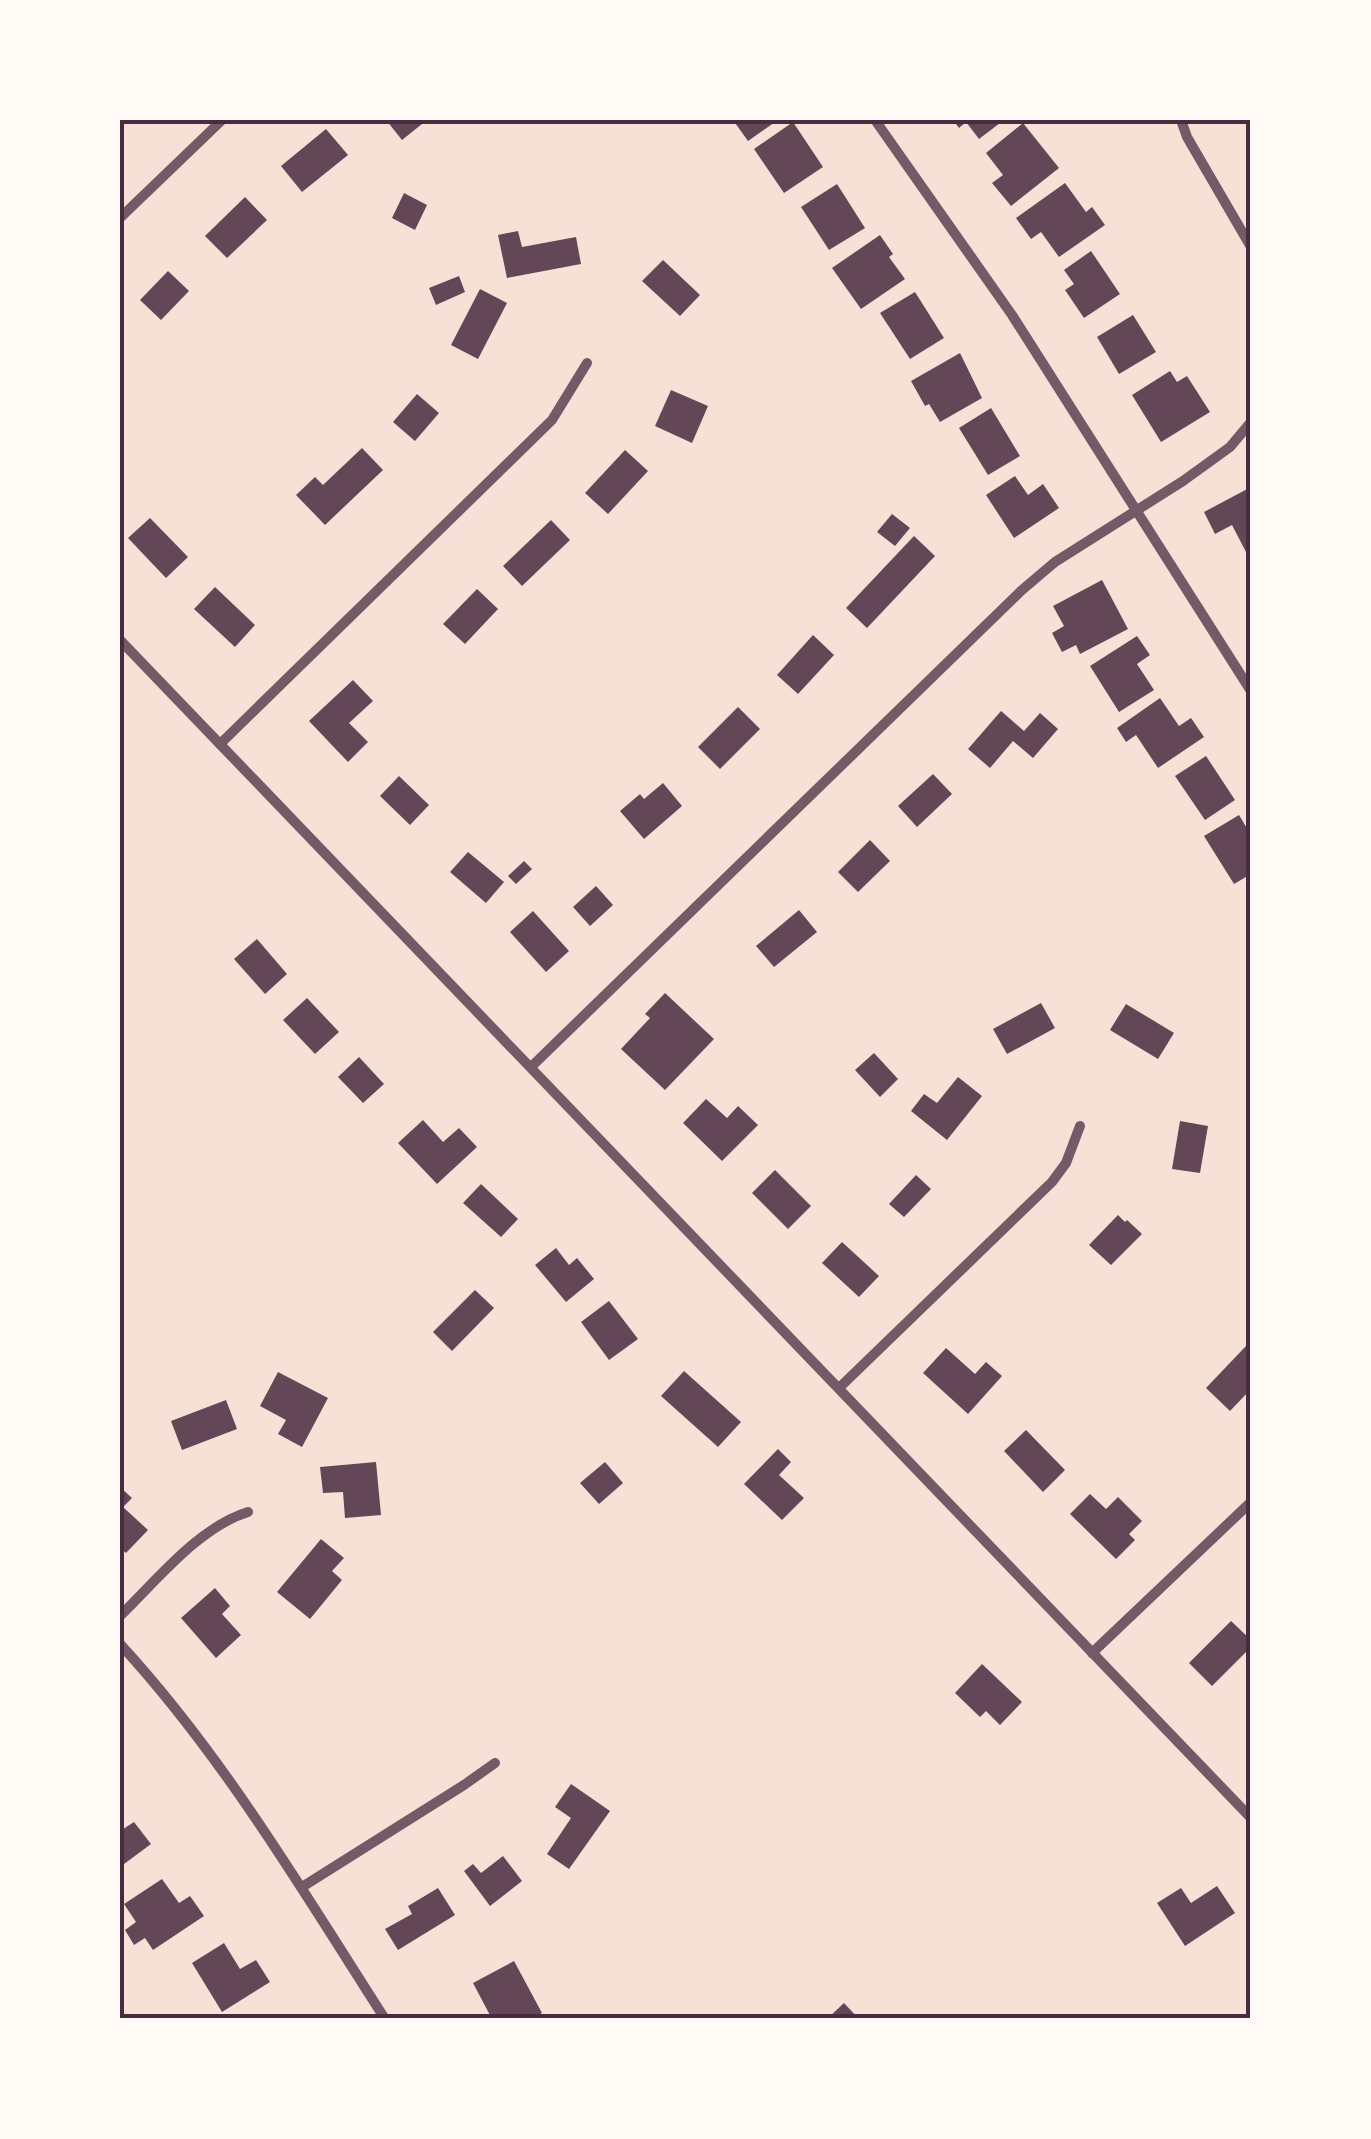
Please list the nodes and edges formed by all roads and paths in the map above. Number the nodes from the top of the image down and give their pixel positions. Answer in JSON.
{"nodes":[{"id":1,"x":222,"y":120,"type":"edge"},
{"id":2,"x":875,"y":120,"type":"edge"},
{"id":3,"x":1181,"y":120,"type":"edge"},
{"id":4,"x":120,"y":218,"type":"edge"},
{"id":5,"x":1251,"y":246,"type":"edge"},
{"id":6,"x":587,"y":363,"type":"dead end"},
{"id":7,"x":1251,"y":422,"type":"edge"},
{"id":8,"x":1136,"y":511,"type":"junction"},
{"id":9,"x":120,"y":640,"type":"edge"},
{"id":10,"x":1251,"y":691,"type":"edge"},
{"id":11,"x":220,"y":744,"type":"junction"},
{"id":12,"x":531,"y":1067,"type":"junction"},
{"id":13,"x":1080,"y":1126,"type":"dead end"},
{"id":14,"x":838,"y":1388,"type":"junction"},
{"id":15,"x":1251,"y":1502,"type":"edge"},
{"id":16,"x":248,"y":1512,"type":"dead end"},
{"id":17,"x":120,"y":1616,"type":"edge"},
{"id":18,"x":120,"y":1644,"type":"edge"},
{"id":19,"x":1092,"y":1653,"type":"junction"},
{"id":20,"x":495,"y":1763,"type":"dead end"},
{"id":21,"x":1251,"y":1818,"type":"edge"},
{"id":22,"x":302,"y":1887,"type":"junction"},
{"id":23,"x":384,"y":2019,"type":"edge"}],
"edges":[{"from":1,"to":4,"type":"street"},
{"from":2,"to":8,"type":"street"},
{"from":3,"to":5,"type":"street"},
{"from":6,"to":11,"type":"street"},
{"from":7,"to":8,"type":"street"},
{"from":8,"to":10,"type":"street"},
{"from":8,"to":12,"type":"street"},
{"from":9,"to":11,"type":"street"},
{"from":11,"to":12,"type":"street"},
{"from":12,"to":14,"type":"street"},
{"from":13,"to":14,"type":"street"},
{"from":14,"to":19,"type":"street"},
{"from":15,"to":19,"type":"street"},
{"from":16,"to":17,"type":"street"},
{"from":18,"to":22,"type":"street"},
{"from":19,"to":21,"type":"street"},
{"from":20,"to":22,"type":"street"},
{"from":22,"to":23,"type":"street"}]}
